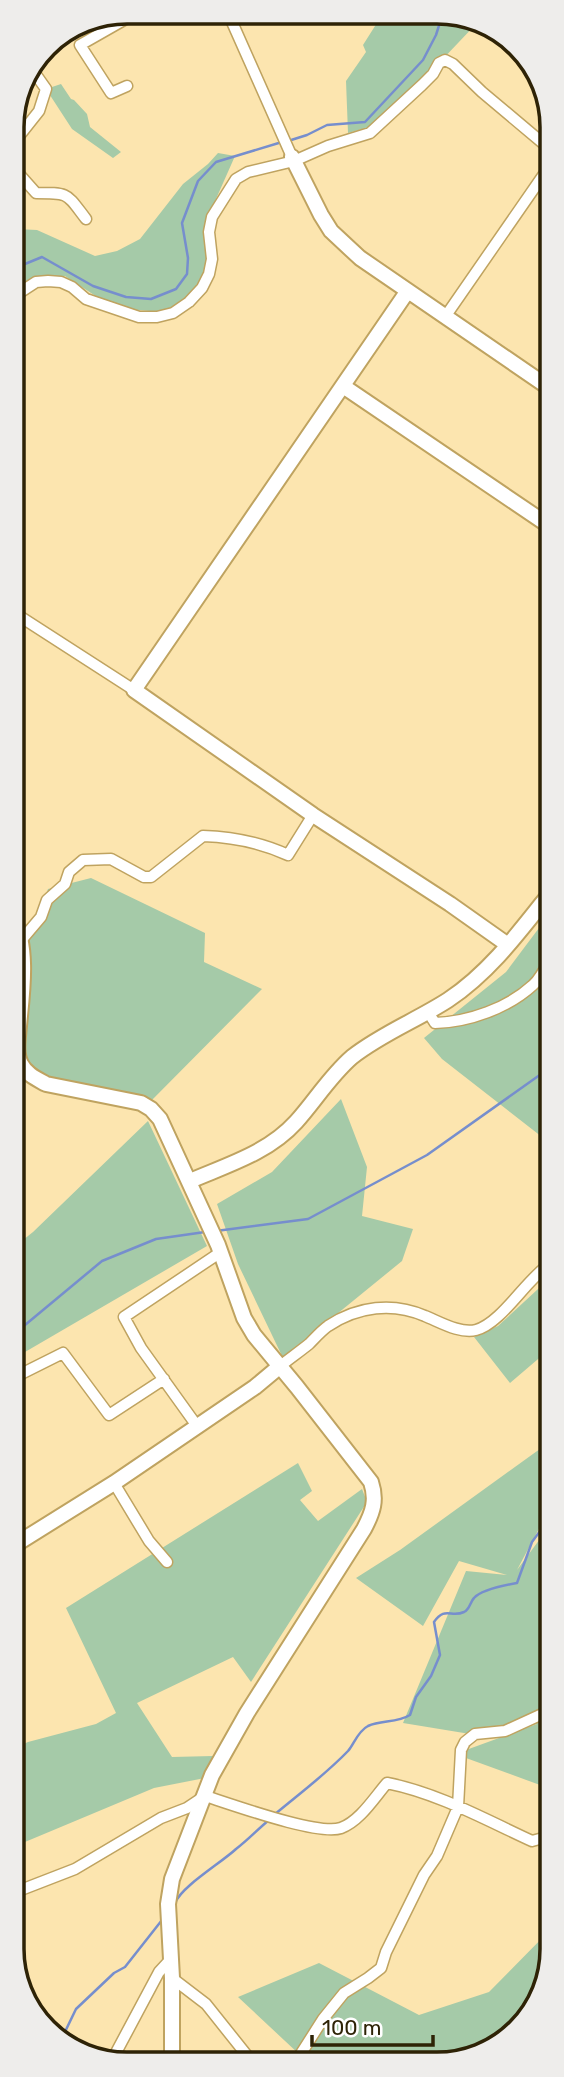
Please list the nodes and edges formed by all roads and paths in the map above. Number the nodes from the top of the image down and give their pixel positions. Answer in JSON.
{"nodes":[{"id":1,"x":233,"y":24,"type":"edge"},
{"id":2,"x":115,"y":25,"type":"edge"},
{"id":3,"x":38,"y":78,"type":"edge"},
{"id":4,"x":127,"y":86,"type":"dead end"},
{"id":5,"x":25,"y":129,"type":"edge"},
{"id":6,"x":540,"y":141,"type":"edge"},
{"id":7,"x":293,"y":159,"type":"junction"},
{"id":8,"x":540,"y":180,"type":"edge"},
{"id":9,"x":25,"y":182,"type":"edge"},
{"id":10,"x":86,"y":219,"type":"dead end"},
{"id":11,"x":25,"y":289,"type":"edge"},
{"id":12,"x":407,"y":292,"type":"junction"},
{"id":13,"x":445,"y":317,"type":"junction"},
{"id":14,"x":540,"y":381,"type":"edge"},
{"id":15,"x":343,"y":386,"type":"junction"},
{"id":16,"x":540,"y":519,"type":"edge"},
{"id":17,"x":25,"y":620,"type":"edge"},
{"id":18,"x":134,"y":690,"type":"junction"},
{"id":19,"x":313,"y":815,"type":"junction"},
{"id":20,"x":540,"y":906,"type":"edge"},
{"id":21,"x":25,"y":937,"type":"edge"},
{"id":22,"x":508,"y":945,"type":"junction"},
{"id":23,"x":540,"y":975,"type":"edge"},
{"id":24,"x":428,"y":1012,"type":"junction"},
{"id":25,"x":24,"y":1069,"type":"edge"},
{"id":26,"x":190,"y":1181,"type":"junction"},
{"id":27,"x":220,"y":1248,"type":"junction"},
{"id":28,"x":539,"y":1271,"type":"edge"},
{"id":29,"x":279,"y":1367,"type":"junction"},
{"id":30,"x":24,"y":1372,"type":"edge"},
{"id":31,"x":164,"y":1379,"type":"junction"},
{"id":32,"x":197,"y":1426,"type":"junction"},
{"id":33,"x":114,"y":1483,"type":"junction"},
{"id":34,"x":24,"y":1539,"type":"edge"},
{"id":35,"x":167,"y":1562,"type":"dead end"},
{"id":36,"x":539,"y":1715,"type":"edge"},
{"id":37,"x":205,"y":1796,"type":"junction"},
{"id":38,"x":458,"y":1807,"type":"junction"},
{"id":39,"x":539,"y":1839,"type":"edge"},
{"id":40,"x":24,"y":1888,"type":"edge"},
{"id":41,"x":171,"y":1959,"type":"junction"},
{"id":42,"x":172,"y":1978,"type":"junction"},
{"id":43,"x":117,"y":2051,"type":"edge"},
{"id":44,"x":172,"y":2052,"type":"edge"},
{"id":45,"x":244,"y":2052,"type":"edge"},
{"id":46,"x":302,"y":2052,"type":"edge"}],
"edges":[{"from":1,"to":7,"type":"street"},
{"from":2,"to":4,"type":"street"},
{"from":3,"to":5,"type":"street"},
{"from":6,"to":7,"type":"street"},
{"from":7,"to":11,"type":"street"},
{"from":7,"to":12,"type":"street"},
{"from":8,"to":13,"type":"street"},
{"from":9,"to":10,"type":"street"},
{"from":12,"to":13,"type":"street"},
{"from":12,"to":15,"type":"street"},
{"from":13,"to":14,"type":"street"},
{"from":15,"to":16,"type":"street"},
{"from":15,"to":18,"type":"street"},
{"from":17,"to":18,"type":"street"},
{"from":18,"to":19,"type":"street"},
{"from":19,"to":21,"type":"street"},
{"from":19,"to":22,"type":"street"},
{"from":20,"to":22,"type":"street"},
{"from":22,"to":24,"type":"street"},
{"from":23,"to":24,"type":"street"},
{"from":24,"to":26,"type":"street"},
{"from":25,"to":26,"type":"street"},
{"from":26,"to":27,"type":"street"},
{"from":27,"to":29,"type":"street"},
{"from":27,"to":31,"type":"street"},
{"from":28,"to":29,"type":"street"},
{"from":29,"to":32,"type":"street"},
{"from":29,"to":37,"type":"street"},
{"from":30,"to":31,"type":"street"},
{"from":31,"to":32,"type":"street"},
{"from":32,"to":33,"type":"street"},
{"from":33,"to":34,"type":"street"},
{"from":33,"to":35,"type":"street"},
{"from":36,"to":38,"type":"street"},
{"from":37,"to":38,"type":"street"},
{"from":37,"to":40,"type":"street"},
{"from":37,"to":41,"type":"street"},
{"from":38,"to":39,"type":"street"},
{"from":38,"to":46,"type":"street"},
{"from":41,"to":42,"type":"street"},
{"from":41,"to":43,"type":"street"},
{"from":42,"to":44,"type":"street"},
{"from":42,"to":45,"type":"street"}]}
